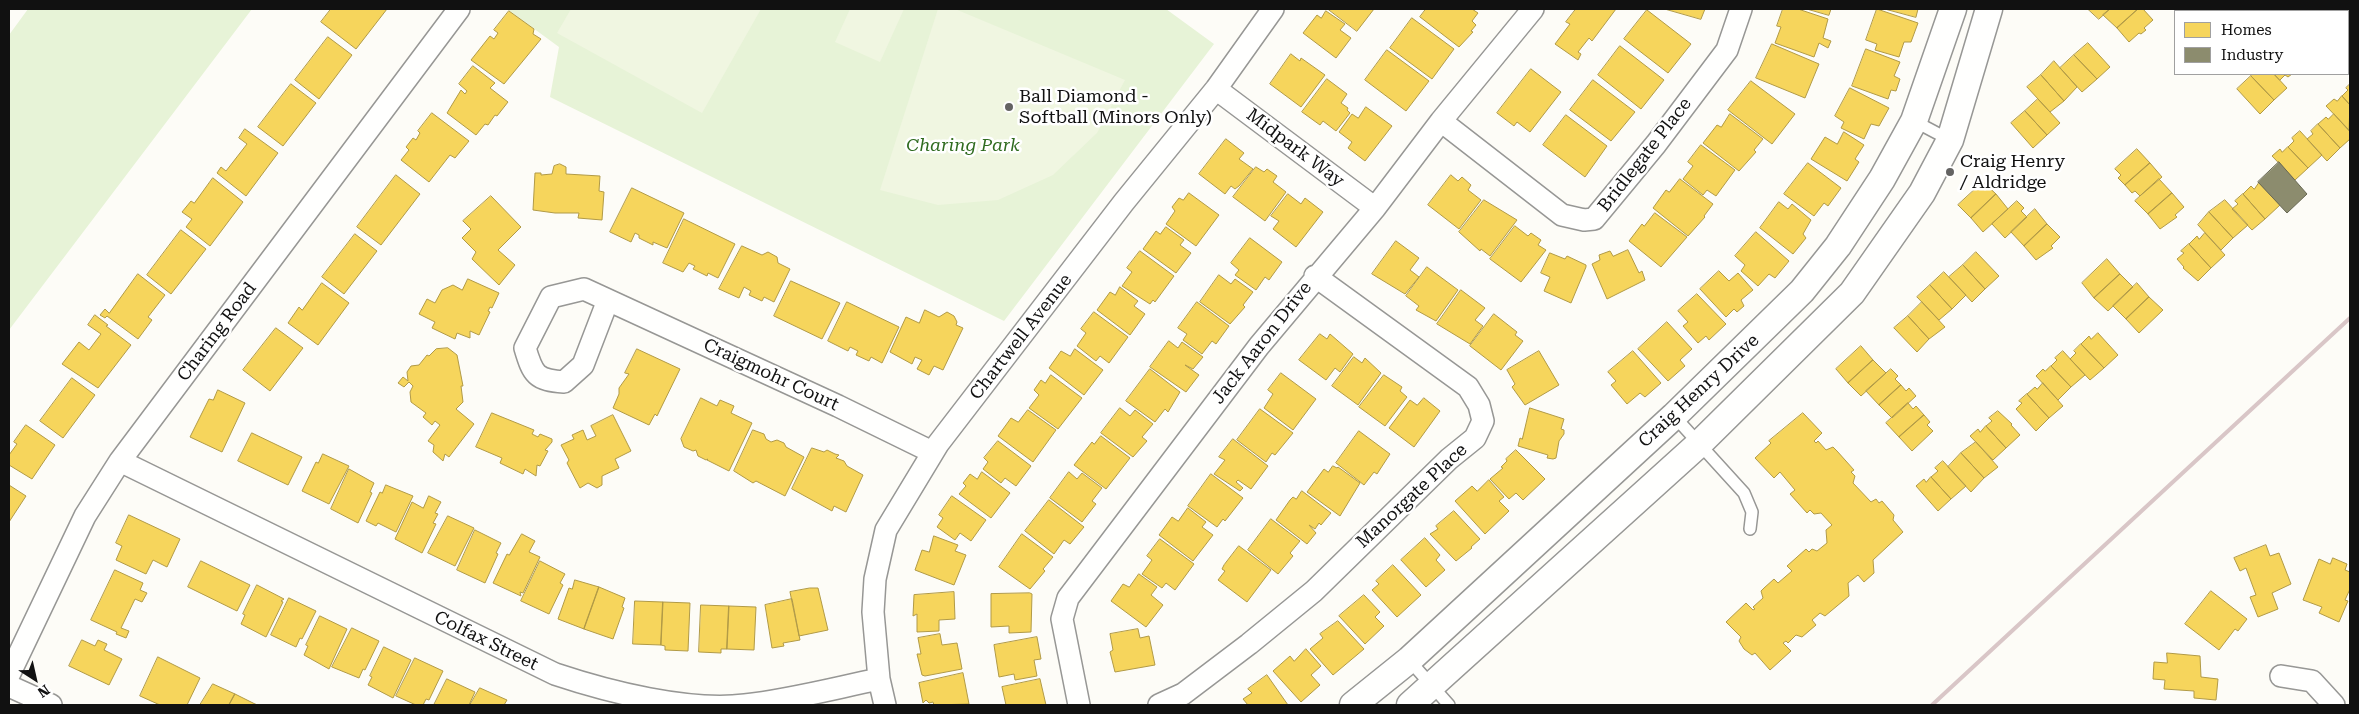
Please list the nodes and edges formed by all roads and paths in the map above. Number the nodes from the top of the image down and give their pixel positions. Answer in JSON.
{"nodes":[{"id":1,"x":459,"y":9,"type":"edge"},
{"id":2,"x":1272,"y":9,"type":"edge"},
{"id":3,"x":1532,"y":9,"type":"edge"},
{"id":4,"x":1741,"y":9,"type":"edge"},
{"id":5,"x":1953,"y":9,"type":"edge"},
{"id":6,"x":1989,"y":9,"type":"edge"},
{"id":7,"x":1216,"y":89,"type":"junction"},
{"id":8,"x":1442,"y":121,"type":"junction"},
{"id":9,"x":1914,"y":121,"type":"junction"},
{"id":10,"x":1950,"y":140,"type":"junction"},
{"id":11,"x":1375,"y":208,"type":"junction"},
{"id":12,"x":1315,"y":276,"type":"junction"},
{"id":13,"x":608,"y":300,"type":"junction"},
{"id":14,"x":1674,"y":416,"type":"junction"},
{"id":15,"x":1699,"y":444,"type":"junction"},
{"id":16,"x":932,"y":452,"type":"junction"},
{"id":17,"x":120,"y":461,"type":"junction"},
{"id":18,"x":1750,"y":529,"type":"dead end"},
{"id":19,"x":1409,"y":660,"type":"junction"},
{"id":20,"x":9,"y":675,"type":"edge"},
{"id":21,"x":2281,"y":676,"type":"dead end"},
{"id":22,"x":879,"y":679,"type":"junction"},
{"id":23,"x":9,"y":686,"type":"edge"},
{"id":24,"x":1441,"y":696,"type":"edge"},
{"id":25,"x":51,"y":705,"type":"edge"},
{"id":26,"x":885,"y":705,"type":"edge"},
{"id":27,"x":1079,"y":705,"type":"edge"},
{"id":28,"x":1159,"y":705,"type":"edge"},
{"id":29,"x":1353,"y":705,"type":"edge"},
{"id":30,"x":1410,"y":705,"type":"edge"},
{"id":31,"x":2334,"y":705,"type":"edge"}],
"edges":[{"from":1,"to":17,"type":"street","name":"Charing Road"},
{"from":2,"to":7,"type":"street","name":"Chartwell Avenue"},
{"from":3,"to":8,"type":"street","name":"Jack Aaron Drive"},
{"from":4,"to":8,"type":"street","name":"Bridlegate Place"},
{"from":5,"to":9,"type":"street","name":"Craig Henry Drive"},
{"from":6,"to":10,"type":"street","name":"Craig Henry Drive"},
{"from":7,"to":11,"type":"street","name":"Midpark Way"},
{"from":7,"to":16,"type":"street","name":"Chartwell Avenue"},
{"from":8,"to":11,"type":"street","name":"Jack Aaron Drive"},
{"from":9,"to":10,"type":"lane"},
{"from":9,"to":14,"type":"street","name":"Craig Henry Drive"},
{"from":10,"to":15,"type":"street","name":"Craig Henry Drive"},
{"from":11,"to":12,"type":"street","name":"Jack Aaron Drive"},
{"from":12,"to":27,"type":"street","name":"Jack Aaron Drive"},
{"from":12,"to":28,"type":"street","name":"Manorgate Place"},
{"from":13,"to":13,"type":"street","name":"Craigmohr Court"},
{"from":13,"to":16,"type":"street","name":"Craigmohr Court"},
{"from":14,"to":15,"type":"lane"},
{"from":14,"to":19,"type":"street","name":"Craig Henry Drive"},
{"from":15,"to":18,"type":"lane"},
{"from":15,"to":24,"type":"street","name":"Craig Henry Drive"},
{"from":16,"to":22,"type":"street","name":"Chartwell Avenue"},
{"from":17,"to":20,"type":"street","name":"Charing Road"},
{"from":17,"to":22,"type":"street","name":"Colfax Street"},
{"from":19,"to":24,"type":"lane"},
{"from":19,"to":29,"type":"street","name":"Craig Henry Drive"},
{"from":21,"to":31,"type":"street"},
{"from":22,"to":26,"type":"street","name":"Chartwell Avenue"},
{"from":23,"to":25,"type":"street"},
{"from":24,"to":30,"type":"street","name":"Craig Henry Drive"}]}
